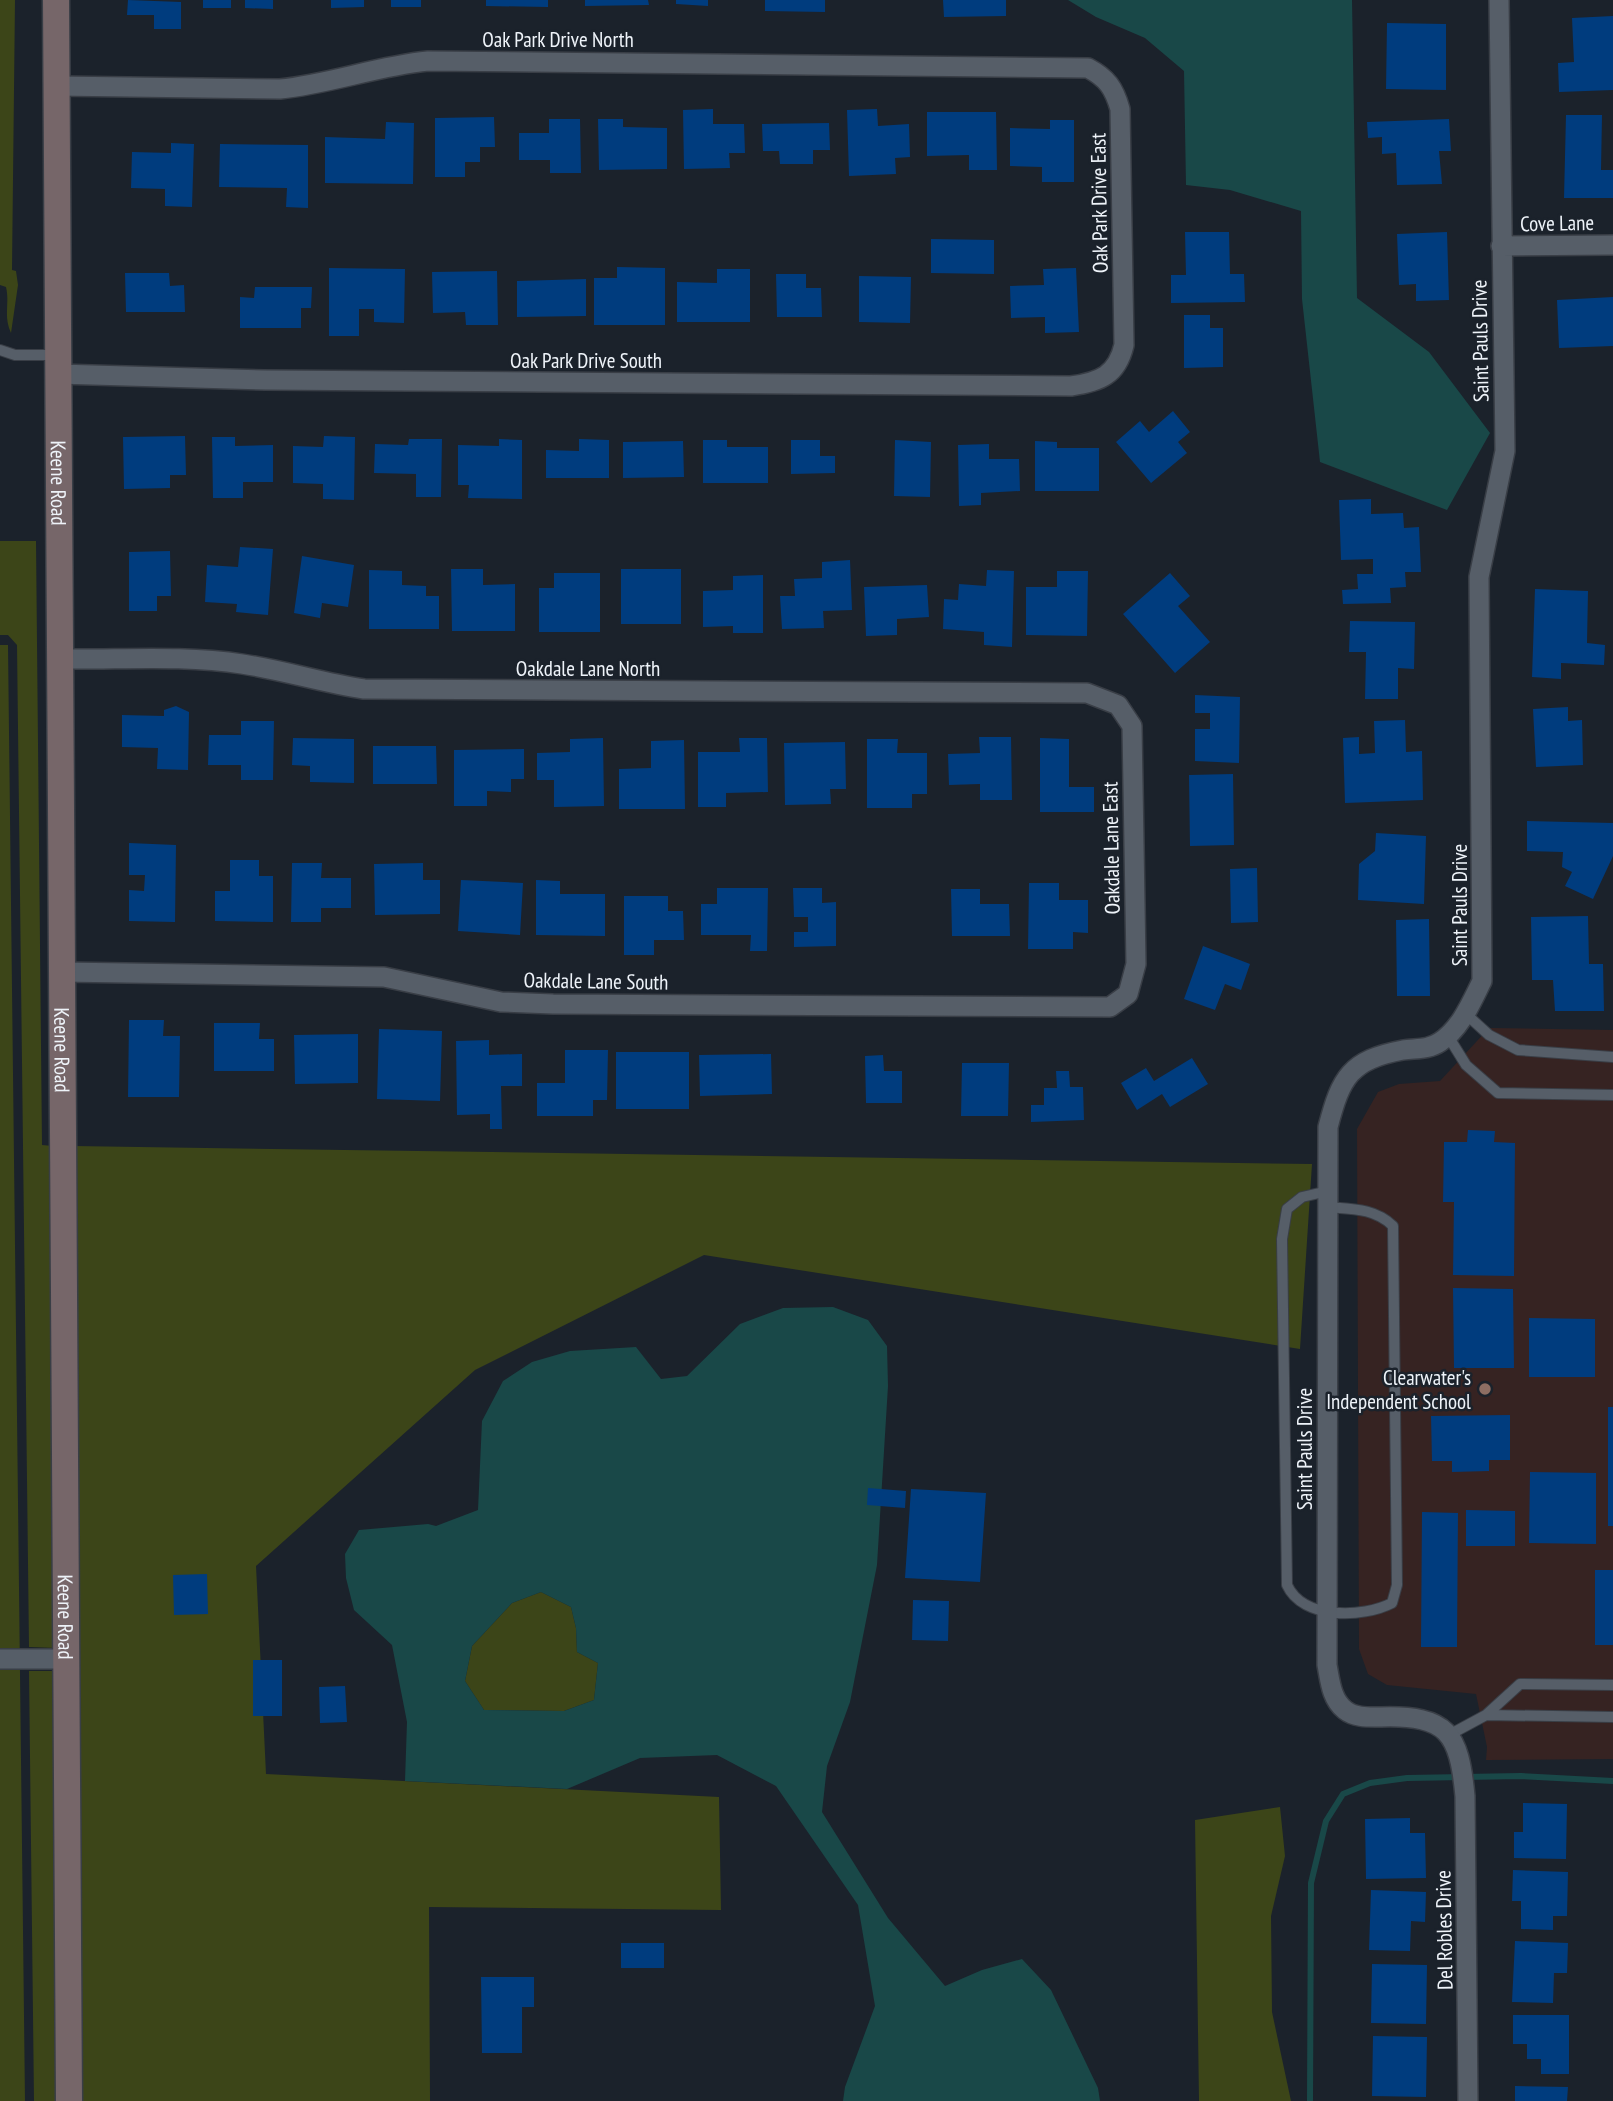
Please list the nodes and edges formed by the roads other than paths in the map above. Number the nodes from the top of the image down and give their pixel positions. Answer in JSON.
{"nodes":[{"id":1,"x":56,"y":0,"type":"edge"},
{"id":2,"x":1499,"y":0,"type":"edge"},
{"id":3,"x":1063,"y":65,"type":"joint"},
{"id":4,"x":57,"y":86,"type":"junction"},
{"id":5,"x":1613,"y":245,"type":"edge"},
{"id":6,"x":1502,"y":246,"type":"junction"},
{"id":7,"x":0,"y":350,"type":"edge"},
{"id":8,"x":58,"y":365,"type":"junction"},
{"id":9,"x":1110,"y":372,"type":"joint"},
{"id":10,"x":59,"y":659,"type":"junction"},
{"id":11,"x":1118,"y":705,"type":"joint"},
{"id":12,"x":62,"y":972,"type":"junction"},
{"id":13,"x":1128,"y":994,"type":"joint"},
{"id":14,"x":1466,"y":1014,"type":"junction"},
{"id":15,"x":1448,"y":1036,"type":"junction"},
{"id":16,"x":1613,"y":1057,"type":"edge"},
{"id":17,"x":1613,"y":1095,"type":"edge"},
{"id":18,"x":1328,"y":1199,"type":"junction"},
{"id":19,"x":1326,"y":1611,"type":"junction"},
{"id":20,"x":0,"y":1659,"type":"edge"},
{"id":21,"x":67,"y":1659,"type":"junction"},
{"id":22,"x":1613,"y":1685,"type":"edge"},
{"id":23,"x":1486,"y":1715,"type":"junction"},
{"id":24,"x":1613,"y":1717,"type":"edge"},
{"id":25,"x":1448,"y":1735,"type":"junction"},
{"id":26,"x":1461,"y":1758,"type":"joint"},
{"id":27,"x":69,"y":2101,"type":"edge"},
{"id":28,"x":1468,"y":2101,"type":"edge"}],
"edges":[{"from":1,"to":4,"type":"main road","name":"Keene Road"},
{"from":2,"to":6,"type":"street","name":"Saint Pauls Drive"},
{"from":3,"to":4,"type":"street","name":"Oak Park Drive North"},
{"from":3,"to":9,"type":"street","name":"Oak Park Drive East"},
{"from":4,"to":8,"type":"main road","name":"Keene Road"},
{"from":5,"to":6,"type":"street","name":"Cove Lane"},
{"from":6,"to":14,"type":"street","name":"Saint Pauls Drive"},
{"from":7,"to":8,"type":"lane"},
{"from":8,"to":9,"type":"street","name":"Oak Park Drive South"},
{"from":8,"to":10,"type":"main road","name":"Keene Road"},
{"from":10,"to":11,"type":"street","name":"Oakdale Lane North"},
{"from":10,"to":12,"type":"main road","name":"Keene Road"},
{"from":11,"to":13,"type":"street","name":"Oakdale Lane East"},
{"from":12,"to":13,"type":"street","name":"Oakdale Lane South"},
{"from":12,"to":21,"type":"main road","name":"Keene Road"},
{"from":14,"to":15,"type":"street","name":"Saint Pauls Drive"},
{"from":14,"to":16,"type":"lane"},
{"from":15,"to":17,"type":"lane"},
{"from":15,"to":18,"type":"street","name":"Saint Pauls Drive"},
{"from":18,"to":19,"type":"street","name":"Saint Pauls Drive"},
{"from":18,"to":19,"type":"lane"},
{"from":18,"to":19,"type":"lane"},
{"from":19,"to":25,"type":"street","name":"Saint Pauls Drive"},
{"from":20,"to":21,"type":"street"},
{"from":21,"to":27,"type":"main road","name":"Keene Road"},
{"from":22,"to":23,"type":"lane"},
{"from":23,"to":24,"type":"lane"},
{"from":23,"to":25,"type":"lane"},
{"from":25,"to":26,"type":"street","name":"Saint Pauls Drive"},
{"from":26,"to":28,"type":"street","name":"Del Robles Drive"}]}
